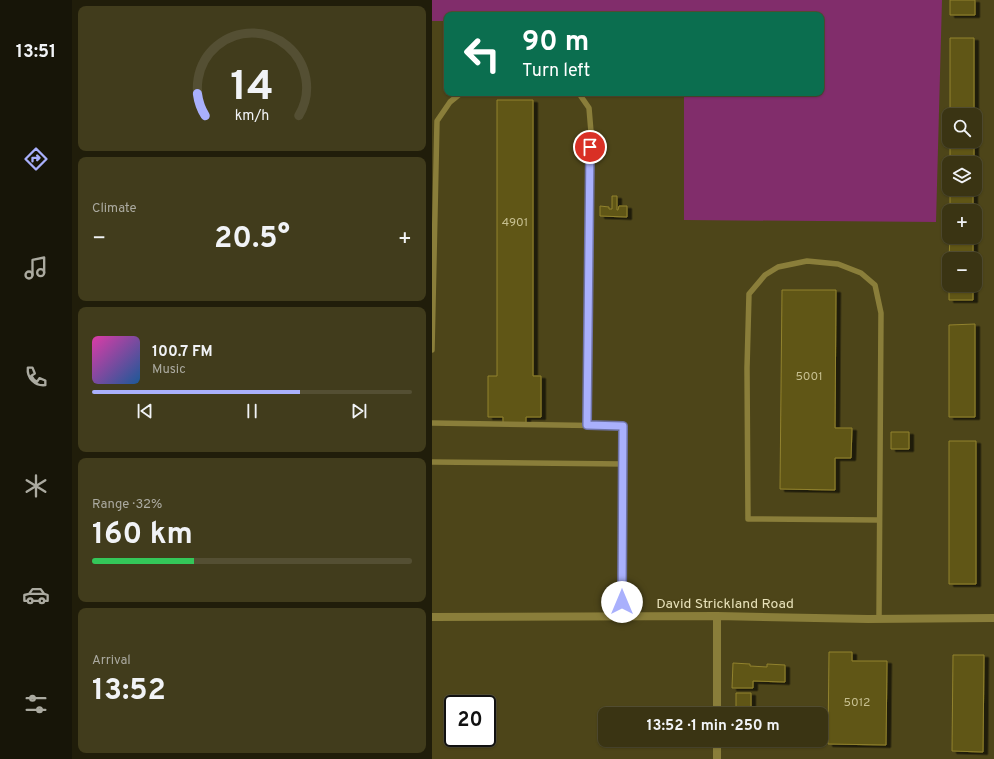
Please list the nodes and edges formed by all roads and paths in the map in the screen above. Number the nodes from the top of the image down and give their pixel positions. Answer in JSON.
{"nodes":[{"id":1,"x":457,"y":96,"type":"edge"},
{"id":2,"x":581,"y":96,"type":"edge"},
{"id":3,"x":432,"y":350,"type":"edge"},
{"id":4,"x":432,"y":423,"type":"edge"},
{"id":5,"x":587,"y":425,"type":"junction"},
{"id":6,"x":432,"y":462,"type":"edge"},
{"id":7,"x":623,"y":464,"type":"junction"},
{"id":8,"x":879,"y":520,"type":"junction"},
{"id":9,"x":717,"y":616,"type":"junction"},
{"id":10,"x":432,"y":617,"type":"edge"},
{"id":11,"x":622,"y":617,"type":"junction"},
{"id":12,"x":994,"y":618,"type":"edge"},
{"id":13,"x":879,"y":619,"type":"junction"},
{"id":14,"x":717,"y":707,"type":"edge"},
{"id":15,"x":717,"y":747,"type":"edge"},
{"id":16,"x":717,"y":759,"type":"edge"}],
"edges":[{"from":1,"to":3,"type":"lane"},
{"from":2,"to":5,"type":"lane"},
{"from":4,"to":5,"type":"lane"},
{"from":5,"to":7,"type":"lane"},
{"from":6,"to":7,"type":"lane"},
{"from":7,"to":11,"type":"lane"},
{"from":8,"to":8,"type":"lane"},
{"from":8,"to":13,"type":"lane"},
{"from":9,"to":11,"type":"street","name":"David Strickland Road"},
{"from":9,"to":13,"type":"street","name":"David Strickland Road"},
{"from":9,"to":14,"type":"street"},
{"from":10,"to":11,"type":"street","name":"David Strickland Road"},
{"from":12,"to":13,"type":"street","name":"David Strickland Road"},
{"from":15,"to":16,"type":"street"}]}
